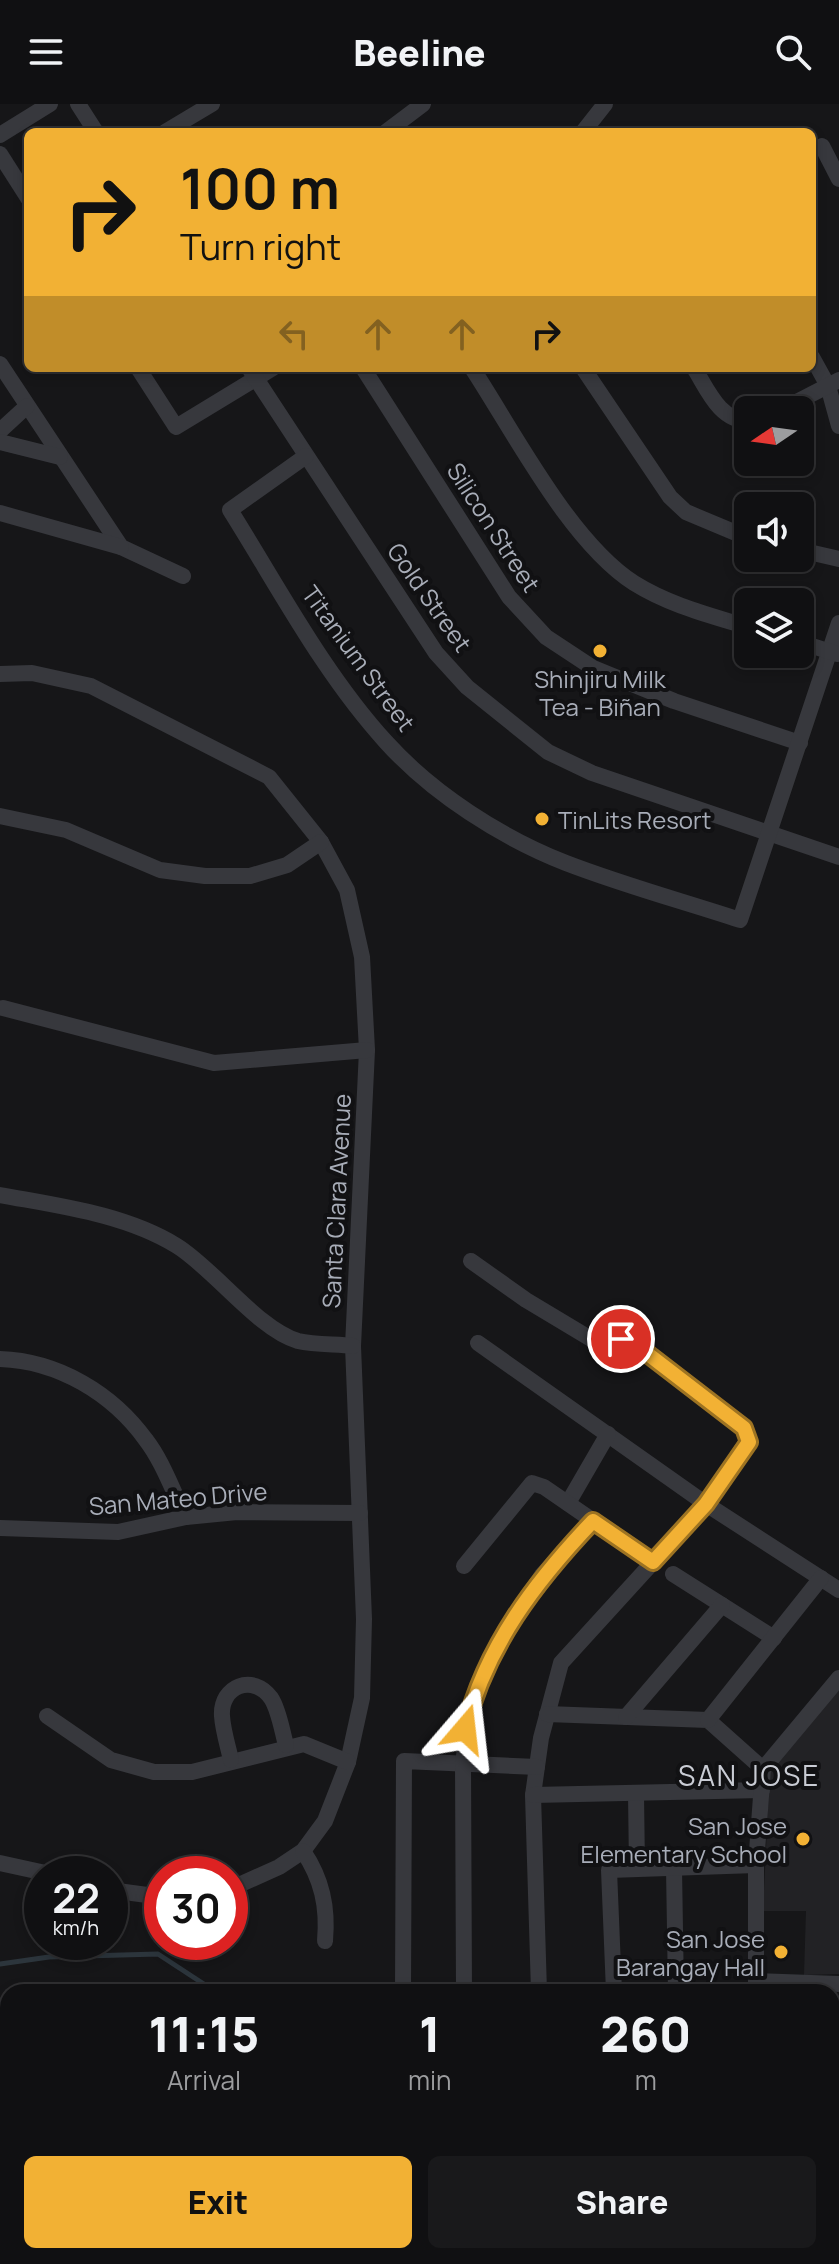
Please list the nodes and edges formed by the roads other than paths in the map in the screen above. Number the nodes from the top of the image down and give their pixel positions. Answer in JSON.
{"nodes":[{"id":1,"x":50,"y":104,"type":"edge"},
{"id":2,"x":78,"y":104,"type":"edge"},
{"id":3,"x":212,"y":104,"type":"edge"},
{"id":4,"x":423,"y":104,"type":"edge"},
{"id":5,"x":605,"y":104,"type":"edge"},
{"id":6,"x":93,"y":128,"type":"edge"},
{"id":7,"x":172,"y":128,"type":"edge"},
{"id":8,"x":391,"y":128,"type":"edge"},
{"id":9,"x":586,"y":128,"type":"edge"},
{"id":10,"x":0,"y":135,"type":"edge"},
{"id":11,"x":839,"y":141,"type":"edge"},
{"id":12,"x":817,"y":148,"type":"edge"},
{"id":13,"x":0,"y":154,"type":"edge"},
{"id":14,"x":839,"y":179,"type":"edge"},
{"id":15,"x":24,"y":192,"type":"edge"},
{"id":16,"x":816,"y":362,"type":"edge"},
{"id":17,"x":0,"y":364,"type":"edge"},
{"id":18,"x":141,"y":372,"type":"edge"},
{"id":19,"x":366,"y":372,"type":"edge"},
{"id":20,"x":475,"y":372,"type":"edge"},
{"id":21,"x":586,"y":372,"type":"edge"},
{"id":22,"x":697,"y":372,"type":"edge"},
{"id":23,"x":252,"y":374,"type":"edge"},
{"id":24,"x":833,"y":383,"type":"edge"},
{"id":25,"x":808,"y":396,"type":"edge"},
{"id":26,"x":27,"y":406,"type":"junction"},
{"id":27,"x":734,"y":419,"type":"edge"},
{"id":28,"x":839,"y":426,"type":"edge"},
{"id":29,"x":0,"y":431,"type":"edge"},
{"id":30,"x":0,"y":442,"type":"edge"},
{"id":31,"x":306,"y":456,"type":"junction"},
{"id":32,"x":60,"y":457,"type":"junction"},
{"id":33,"x":0,"y":513,"type":"edge"},
{"id":34,"x":734,"y":532,"type":"edge"},
{"id":35,"x":121,"y":547,"type":"junction"},
{"id":36,"x":814,"y":553,"type":"edge"},
{"id":37,"x":839,"y":559,"type":"edge"},
{"id":38,"x":183,"y":576,"type":"dead end"},
{"id":39,"x":734,"y":623,"type":"edge"},
{"id":40,"x":839,"y":623,"type":"edge"},
{"id":41,"x":814,"y":647,"type":"edge"},
{"id":42,"x":834,"y":653,"type":"edge"},
{"id":43,"x":0,"y":674,"type":"edge"},
{"id":44,"x":800,"y":743,"type":"junction"},
{"id":45,"x":0,"y":816,"type":"edge"},
{"id":46,"x":770,"y":833,"type":"junction"},
{"id":47,"x":321,"y":842,"type":"junction"},
{"id":48,"x":839,"y":857,"type":"edge"},
{"id":49,"x":3,"y":1008,"type":"dead end"},
{"id":50,"x":367,"y":1050,"type":"junction"},
{"id":51,"x":0,"y":1195,"type":"edge"},
{"id":52,"x":471,"y":1261,"type":"dead end"},
{"id":53,"x":478,"y":1343,"type":"dead end"},
{"id":54,"x":353,"y":1346,"type":"junction"},
{"id":55,"x":0,"y":1359,"type":"edge"},
{"id":56,"x":608,"y":1434,"type":"junction"},
{"id":57,"x":568,"y":1503,"type":"junction"},
{"id":58,"x":706,"y":1504,"type":"junction"},
{"id":59,"x":360,"y":1513,"type":"junction"},
{"id":60,"x":186,"y":1517,"type":"junction"},
{"id":61,"x":593,"y":1521,"type":"junction"},
{"id":62,"x":0,"y":1528,"type":"edge"},
{"id":63,"x":653,"y":1562,"type":"junction"},
{"id":64,"x":464,"y":1566,"type":"dead end"},
{"id":65,"x":673,"y":1574,"type":"dead end"},
{"id":66,"x":821,"y":1578,"type":"junction"},
{"id":67,"x":839,"y":1590,"type":"edge"},
{"id":68,"x":722,"y":1605,"type":"junction"},
{"id":69,"x":774,"y":1638,"type":"junction"},
{"id":70,"x":839,"y":1678,"type":"edge"},
{"id":71,"x":547,"y":1714,"type":"junction"},
{"id":72,"x":47,"y":1716,"type":"dead end"},
{"id":73,"x":626,"y":1717,"type":"junction"},
{"id":74,"x":708,"y":1720,"type":"junction"},
{"id":75,"x":286,"y":1745,"type":"junction"},
{"id":76,"x":231,"y":1760,"type":"junction"},
{"id":77,"x":348,"y":1762,"type":"junction"},
{"id":78,"x":463,"y":1763,"type":"junction"},
{"id":79,"x":537,"y":1767,"type":"junction"},
{"id":80,"x":763,"y":1769,"type":"junction"},
{"id":81,"x":762,"y":1790,"type":"junction"},
{"id":82,"x":636,"y":1794,"type":"junction"},
{"id":83,"x":533,"y":1795,"type":"junction"},
{"id":84,"x":303,"y":1851,"type":"junction"},
{"id":85,"x":0,"y":1863,"type":"edge"},
{"id":86,"x":756,"y":1865,"type":"junction"},
{"id":87,"x":24,"y":1868,"type":"edge"},
{"id":88,"x":637,"y":1868,"type":"junction"},
{"id":89,"x":674,"y":1868,"type":"junction"},
{"id":90,"x":248,"y":1881,"type":"edge"},
{"id":91,"x":325,"y":1941,"type":"dead end"},
{"id":92,"x":403,"y":1984,"type":"edge"},
{"id":93,"x":464,"y":1984,"type":"edge"},
{"id":94,"x":539,"y":1984,"type":"edge"},
{"id":95,"x":614,"y":1984,"type":"edge"},
{"id":96,"x":676,"y":1984,"type":"edge"},
{"id":97,"x":756,"y":1984,"type":"edge"}],
"edges":[{"from":1,"to":10,"type":"street"},
{"from":2,"to":6,"type":"street"},
{"from":3,"to":7,"type":"street"},
{"from":4,"to":8,"type":"street"},
{"from":5,"to":9,"type":"street"},
{"from":11,"to":12,"type":"street"},
{"from":12,"to":14,"type":"street"},
{"from":13,"to":15,"type":"street"},
{"from":16,"to":24,"type":"street"},
{"from":17,"to":26,"type":"street"},
{"from":18,"to":23,"type":"street"},
{"from":19,"to":44,"type":"street","name":"Silicon Street"},
{"from":20,"to":39,"type":"street"},
{"from":21,"to":34,"type":"street"},
{"from":22,"to":27,"type":"street"},
{"from":23,"to":31,"type":"street","name":"Gold Street"},
{"from":24,"to":25,"type":"street"},
{"from":24,"to":28,"type":"street"},
{"from":26,"to":29,"type":"street"},
{"from":26,"to":32,"type":"street"},
{"from":30,"to":32,"type":"street"},
{"from":31,"to":46,"type":"street","name":"Gold Street"},
{"from":31,"to":46,"type":"street","name":"Titanium Street"},
{"from":32,"to":35,"type":"street"},
{"from":33,"to":35,"type":"street"},
{"from":35,"to":38,"type":"street"},
{"from":36,"to":37,"type":"street"},
{"from":40,"to":42,"type":"street"},
{"from":41,"to":42,"type":"street"},
{"from":42,"to":44,"type":"street"},
{"from":43,"to":47,"type":"street","name":"Santa Clara Avenue"},
{"from":44,"to":46,"type":"street"},
{"from":45,"to":47,"type":"street"},
{"from":46,"to":48,"type":"street","name":"Gold Street"},
{"from":47,"to":50,"type":"street","name":"Santa Clara Avenue"},
{"from":49,"to":50,"type":"street"},
{"from":50,"to":54,"type":"street","name":"Santa Clara Avenue"},
{"from":51,"to":54,"type":"street"},
{"from":52,"to":58,"type":"street"},
{"from":53,"to":56,"type":"street"},
{"from":54,"to":59,"type":"street","name":"Santa Clara Avenue"},
{"from":55,"to":60,"type":"street"},
{"from":56,"to":57,"type":"street"},
{"from":56,"to":58,"type":"street"},
{"from":57,"to":61,"type":"street"},
{"from":57,"to":64,"type":"street"},
{"from":58,"to":63,"type":"street"},
{"from":58,"to":66,"type":"street"},
{"from":59,"to":60,"type":"street","name":"San Mateo Drive"},
{"from":59,"to":77,"type":"street","name":"Santa Clara Avenue"},
{"from":60,"to":62,"type":"street","name":"San Mateo Drive"},
{"from":61,"to":63,"type":"street"},
{"from":61,"to":78,"type":"street"},
{"from":63,"to":71,"type":"street"},
{"from":65,"to":68,"type":"street"},
{"from":66,"to":67,"type":"street"},
{"from":66,"to":69,"type":"street"},
{"from":68,"to":69,"type":"street"},
{"from":68,"to":73,"type":"street"},
{"from":69,"to":74,"type":"street"},
{"from":70,"to":80,"type":"street"},
{"from":71,"to":73,"type":"street"},
{"from":71,"to":79,"type":"street"},
{"from":72,"to":76,"type":"street"},
{"from":73,"to":74,"type":"street"},
{"from":74,"to":80,"type":"street"},
{"from":75,"to":76,"type":"street"},
{"from":75,"to":76,"type":"street"},
{"from":75,"to":77,"type":"street"},
{"from":77,"to":84,"type":"street","name":"Santa Clara Avenue"},
{"from":78,"to":79,"type":"street"},
{"from":78,"to":92,"type":"street"},
{"from":78,"to":93,"type":"street"},
{"from":79,"to":83,"type":"street"},
{"from":80,"to":81,"type":"street"},
{"from":81,"to":82,"type":"street"},
{"from":81,"to":86,"type":"street"},
{"from":82,"to":83,"type":"street"},
{"from":82,"to":88,"type":"street"},
{"from":83,"to":94,"type":"street"},
{"from":84,"to":90,"type":"street","name":"Santa Clara Avenue"},
{"from":84,"to":91,"type":"street"},
{"from":85,"to":87,"type":"street"},
{"from":86,"to":89,"type":"street"},
{"from":86,"to":97,"type":"street"},
{"from":88,"to":89,"type":"street"},
{"from":88,"to":95,"type":"street"},
{"from":89,"to":96,"type":"street"}]}
